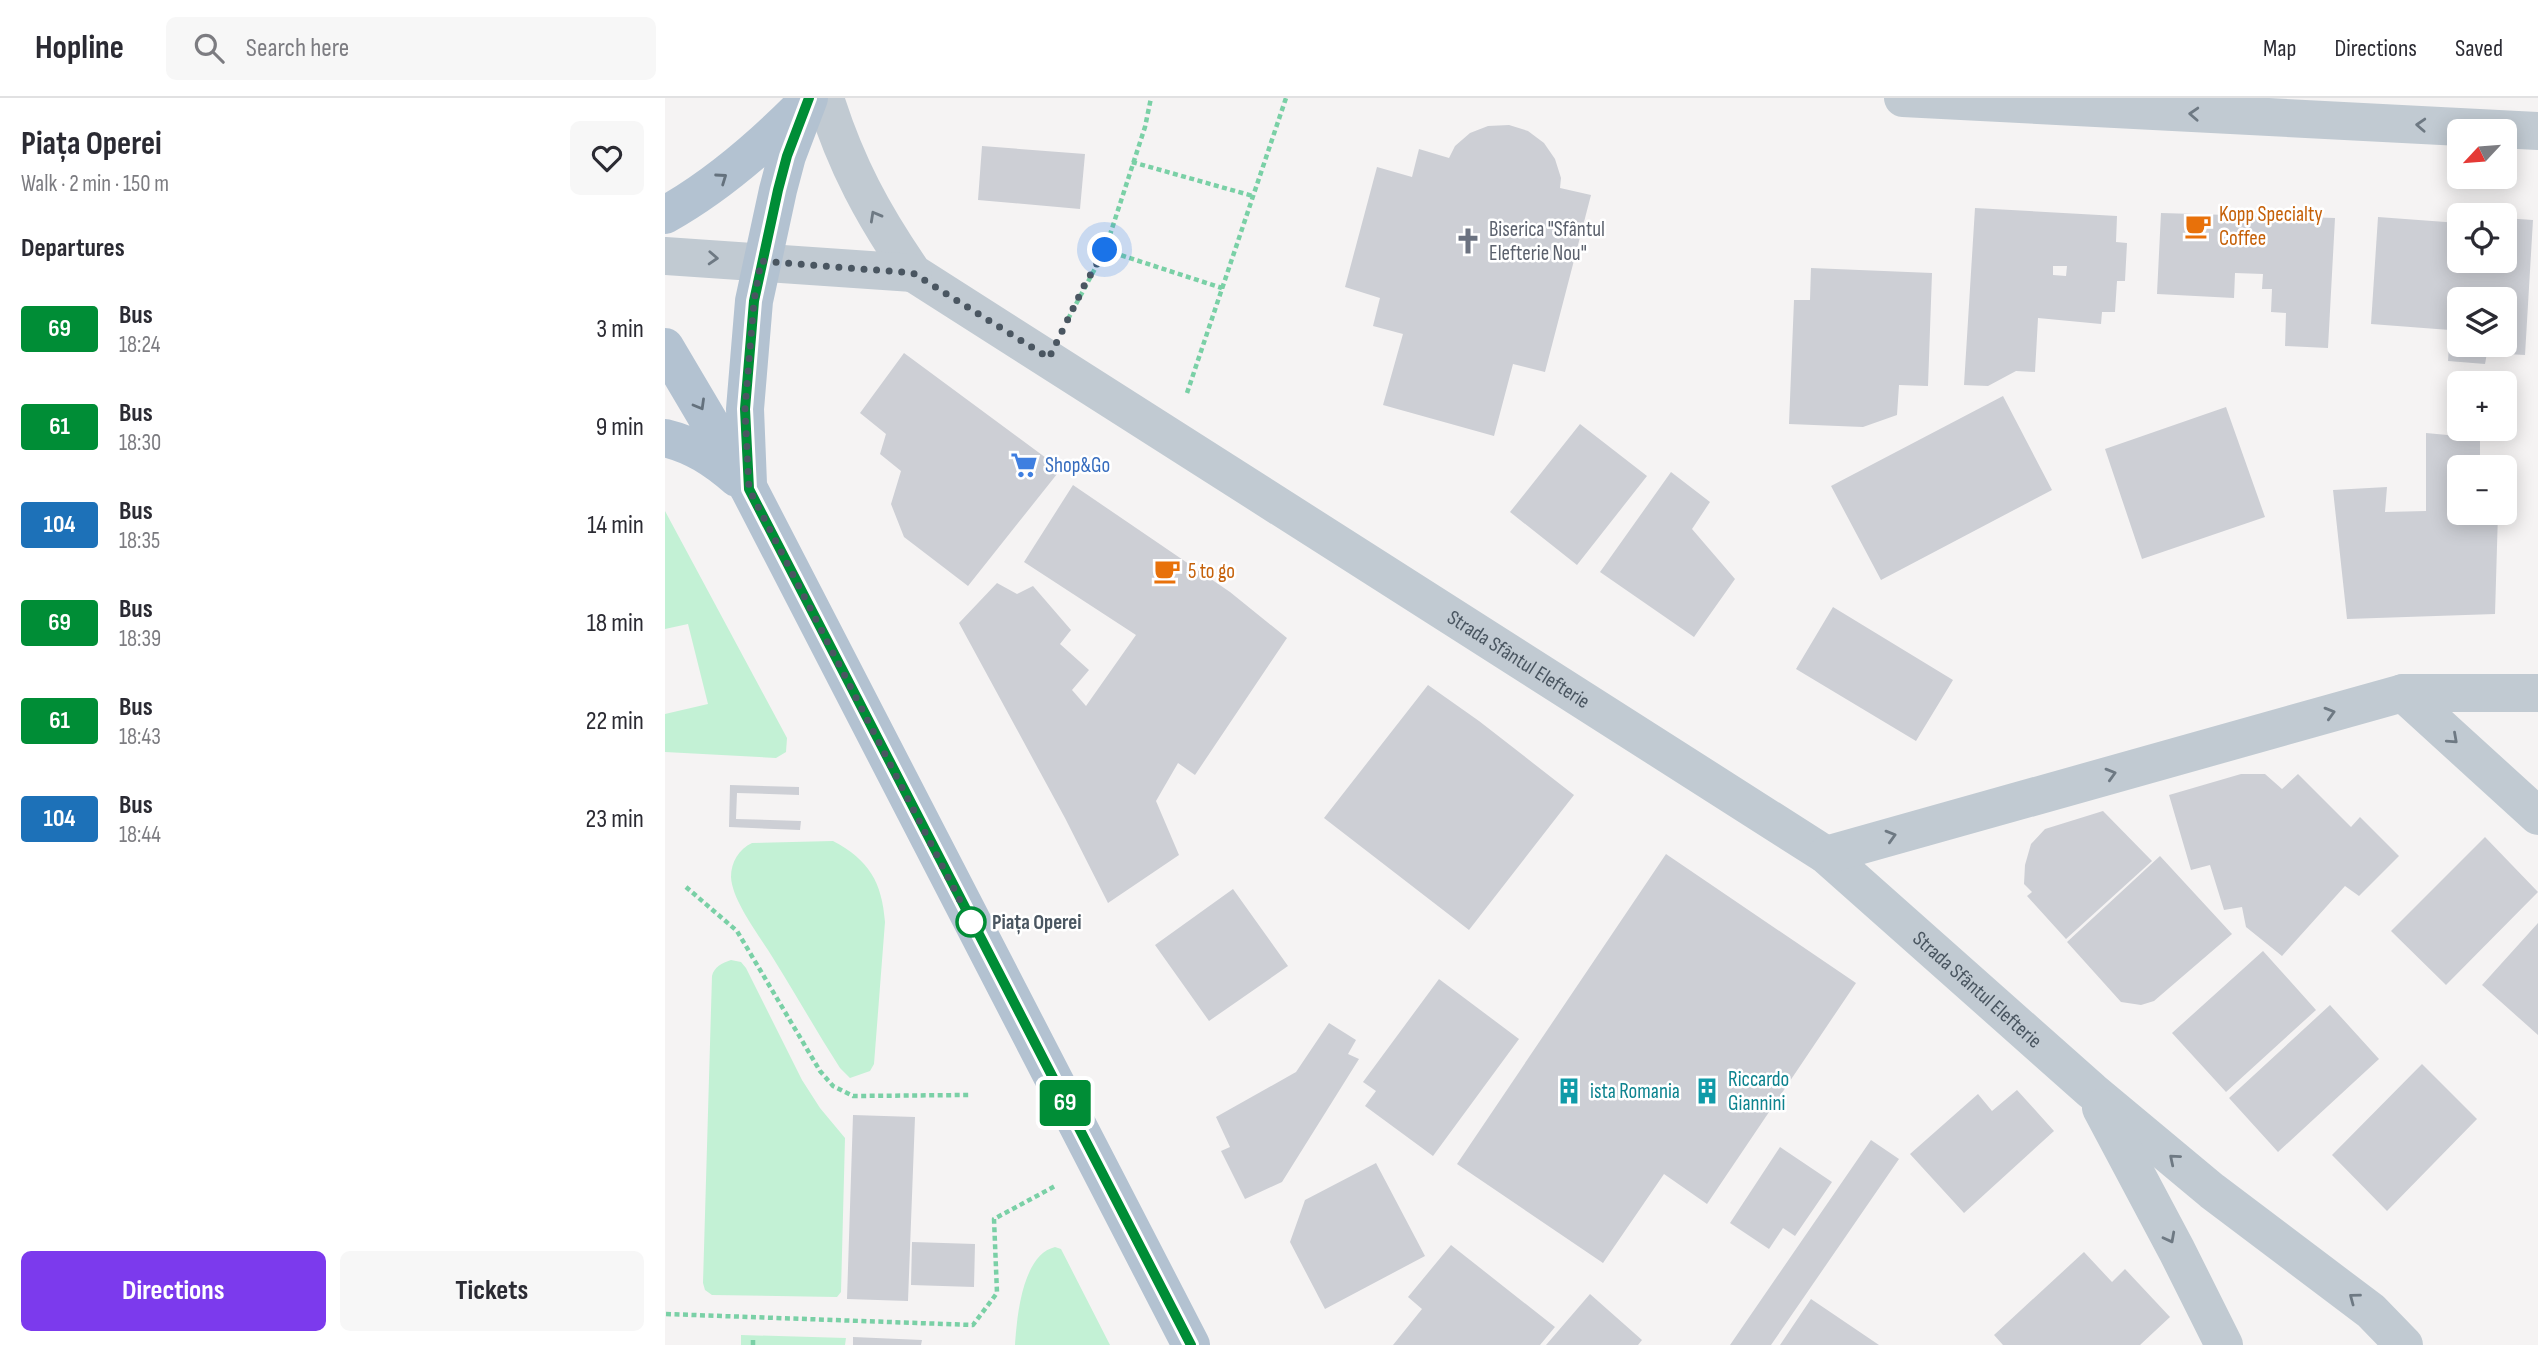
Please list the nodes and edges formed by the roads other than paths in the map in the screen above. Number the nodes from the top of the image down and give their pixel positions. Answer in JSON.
{"nodes":[{"id":1,"x":1903,"y":98,"type":"edge"},
{"id":2,"x":813,"y":99,"type":"edge"},
{"id":3,"x":2538,"y":131,"type":"edge"},
{"id":4,"x":665,"y":215,"type":"edge"},
{"id":5,"x":665,"y":256,"type":"edge"},
{"id":6,"x":761,"y":261,"type":"junction"},
{"id":7,"x":913,"y":273,"type":"junction"},
{"id":8,"x":665,"y":347,"type":"edge"},
{"id":9,"x":665,"y":438,"type":"edge"},
{"id":10,"x":749,"y":489,"type":"junction"},
{"id":11,"x":2403,"y":693,"type":"junction"},
{"id":12,"x":2538,"y":693,"type":"edge"},
{"id":13,"x":2538,"y":816,"type":"edge"},
{"id":14,"x":1826,"y":855,"type":"junction"},
{"id":15,"x":2092,"y":1091,"type":"junction"},
{"id":16,"x":1191,"y":1345,"type":"edge"},
{"id":17,"x":2224,"y":1345,"type":"edge"},
{"id":18,"x":2404,"y":1345,"type":"edge"}],
"edges":[{"from":3,"to":1,"type":"street","one_way":true},
{"from":4,"to":2,"type":"main road","one_way":true},
{"from":2,"to":6,"type":"main road"},
{"from":7,"to":2,"type":"street","name":"Strada Sfântul Elefterie","one_way":true},
{"from":5,"to":6,"type":"street","one_way":true},
{"from":6,"to":7,"type":"street","name":"Strada Sfântul Elefterie"},
{"from":6,"to":10,"type":"main road"},
{"from":7,"to":14,"type":"street","name":"Strada Sfântul Elefterie"},
{"from":8,"to":10,"type":"main road","one_way":true},
{"from":9,"to":10,"type":"main road"},
{"from":10,"to":16,"type":"main road"},
{"from":11,"to":12,"type":"street"},
{"from":11,"to":13,"type":"street","one_way":true},
{"from":14,"to":11,"type":"street","one_way":true},
{"from":14,"to":15,"type":"street","name":"Strada Sfântul Elefterie"},
{"from":15,"to":17,"type":"street","name":"Strada Sfântul Elefterie","one_way":true},
{"from":18,"to":15,"type":"street","name":"Strada Sfântul Elefterie","one_way":true}]}
